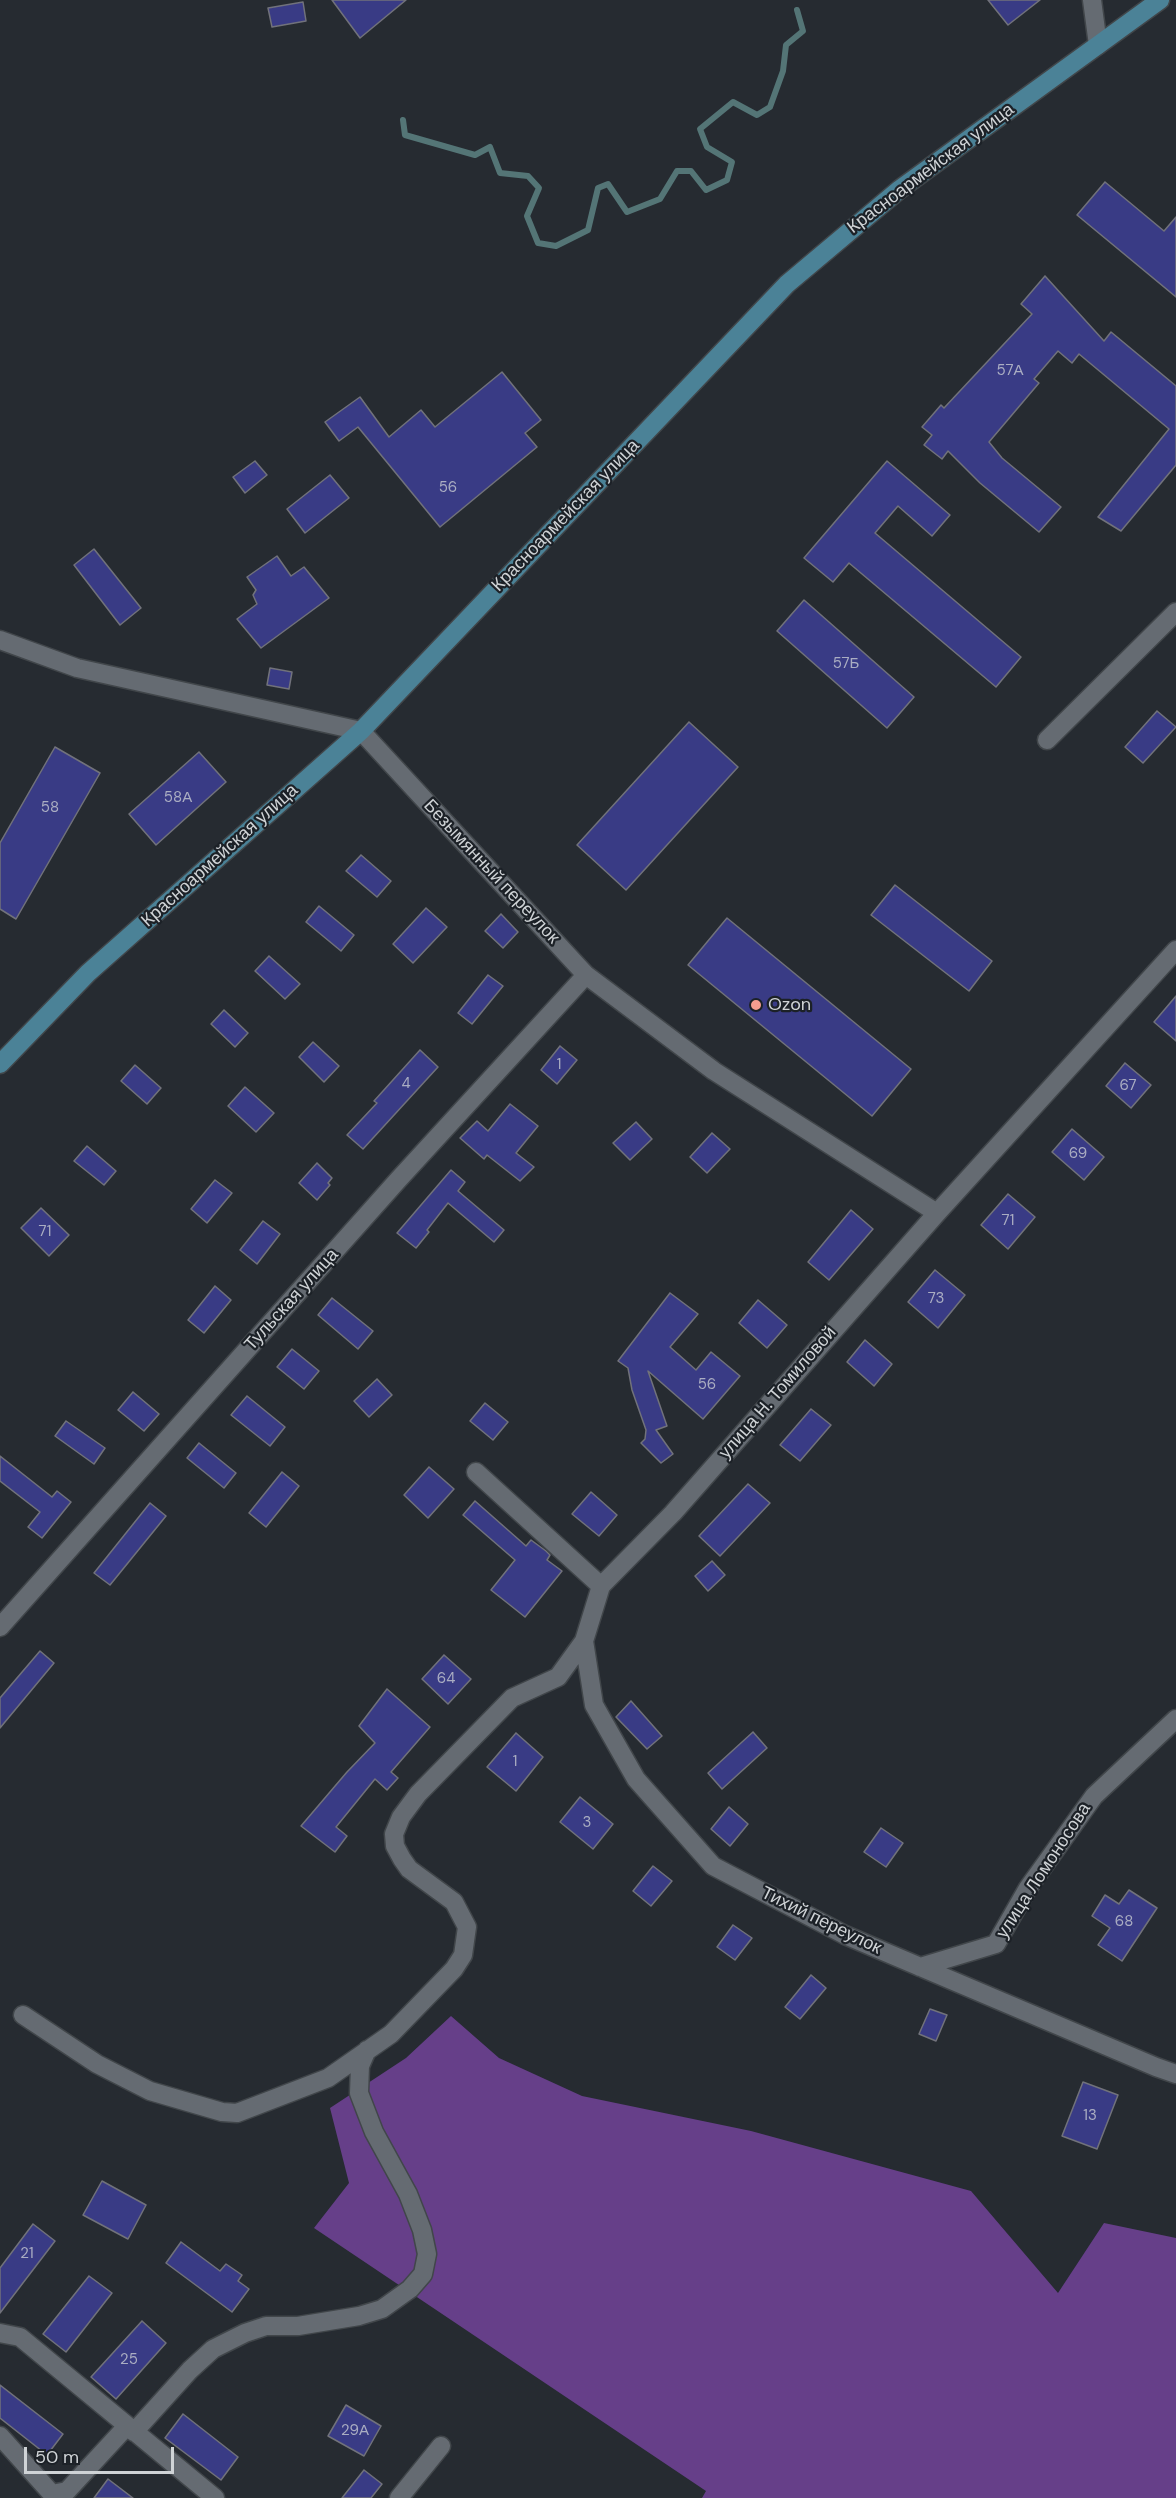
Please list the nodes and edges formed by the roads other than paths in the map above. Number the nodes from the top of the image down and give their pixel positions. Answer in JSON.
{"nodes":[{"id":1,"x":1092,"y":0,"type":"edge"},
{"id":2,"x":1160,"y":0,"type":"edge"},
{"id":3,"x":1098,"y":45,"type":"junction"},
{"id":4,"x":1176,"y":612,"type":"edge"},
{"id":5,"x":0,"y":640,"type":"edge"},
{"id":6,"x":361,"y":731,"type":"junction"},
{"id":7,"x":1047,"y":740,"type":"dead end"},
{"id":8,"x":1176,"y":950,"type":"edge"},
{"id":9,"x":586,"y":975,"type":"junction"},
{"id":10,"x":0,"y":1064,"type":"edge"},
{"id":11,"x":937,"y":1213,"type":"junction"},
{"id":12,"x":476,"y":1472,"type":"dead end"},
{"id":13,"x":601,"y":1586,"type":"junction"},
{"id":14,"x":0,"y":1627,"type":"edge"},
{"id":15,"x":584,"y":1641,"type":"junction"},
{"id":16,"x":1176,"y":1719,"type":"edge"},
{"id":17,"x":920,"y":1967,"type":"junction"},
{"id":18,"x":23,"y":2014,"type":"dead end"},
{"id":19,"x":367,"y":2050,"type":"junction"},
{"id":20,"x":1176,"y":2074,"type":"edge"},
{"id":21,"x":0,"y":2333,"type":"edge"},
{"id":22,"x":131,"y":2429,"type":"junction"},
{"id":23,"x":0,"y":2436,"type":"edge"},
{"id":24,"x":441,"y":2446,"type":"dead end"},
{"id":25,"x":215,"y":2498,"type":"edge"},
{"id":26,"x":399,"y":2498,"type":"edge"}],
"edges":[{"from":1,"to":3,"type":"street"},
{"from":2,"to":3,"type":"main road","name":"Красноармейская улица"},
{"from":3,"to":6,"type":"main road","name":"Красноармейская улица"},
{"from":4,"to":7,"type":"street"},
{"from":5,"to":6,"type":"street"},
{"from":6,"to":9,"type":"street","name":"Безымянный переулок"},
{"from":6,"to":10,"type":"main road","name":"Красноармейская улица"},
{"from":8,"to":11,"type":"street","name":"улица Н. Томиловой"},
{"from":9,"to":11,"type":"street","name":"Безымянный переулок"},
{"from":9,"to":14,"type":"street","name":"Тульская улица"},
{"from":11,"to":13,"type":"street","name":"улица Н. Томиловой"},
{"from":12,"to":13,"type":"street"},
{"from":13,"to":15,"type":"street","name":"улица Н. Томиловой"},
{"from":15,"to":17,"type":"street","name":"Тихий переулок"},
{"from":15,"to":19,"type":"street","name":"улица Н. Томиловой"},
{"from":16,"to":17,"type":"street","name":"улица Ломоносова"},
{"from":17,"to":20,"type":"street","name":"Тихий переулок"},
{"from":18,"to":19,"type":"street"},
{"from":19,"to":22,"type":"street"},
{"from":21,"to":22,"type":"street"},
{"from":22,"to":23,"type":"street"},
{"from":22,"to":25,"type":"street"},
{"from":24,"to":26,"type":"street"}]}
